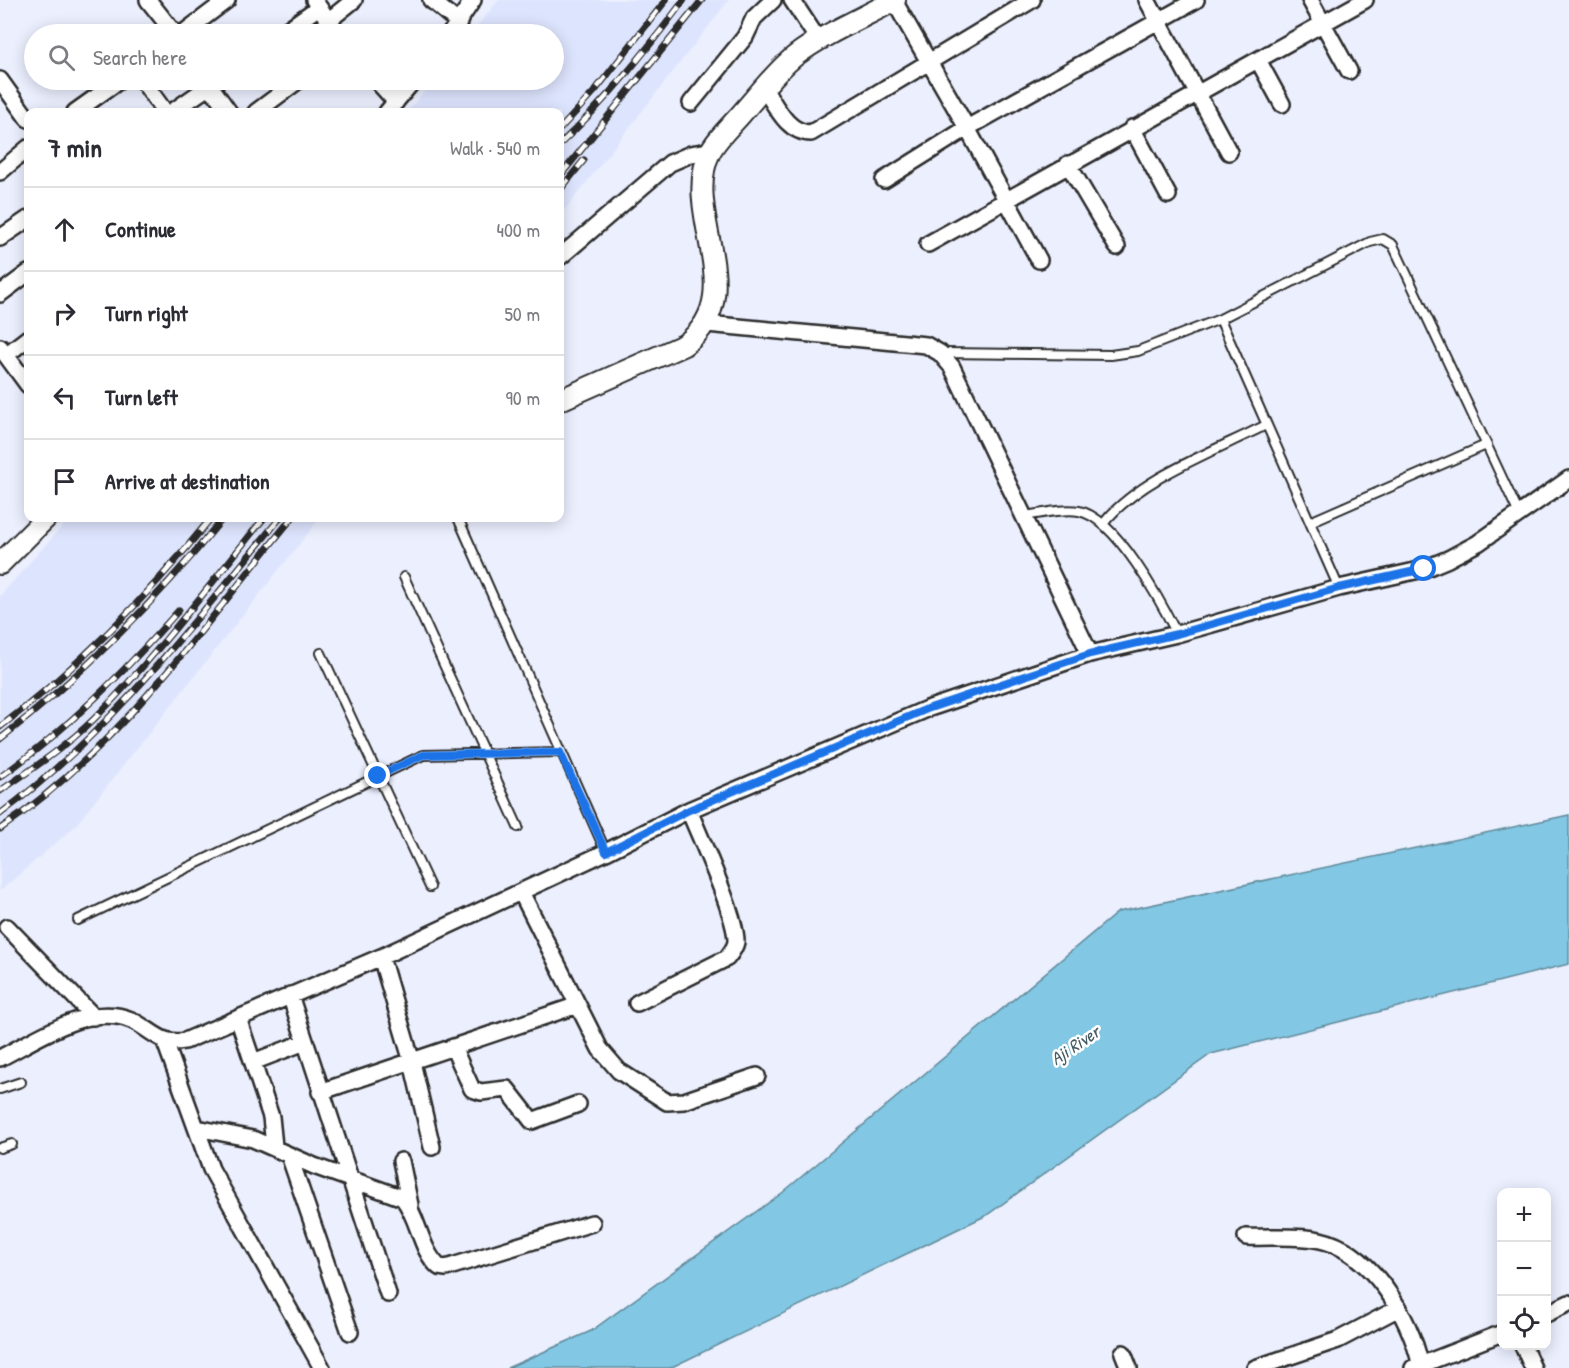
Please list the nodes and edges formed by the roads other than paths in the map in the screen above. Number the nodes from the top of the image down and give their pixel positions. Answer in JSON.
{"nodes":[{"id":1,"x":148,"y":0,"type":"edge"},
{"id":2,"x":227,"y":0,"type":"edge"},
{"id":3,"x":354,"y":0,"type":"edge"},
{"id":4,"x":431,"y":0,"type":"edge"},
{"id":5,"x":473,"y":0,"type":"edge"},
{"id":6,"x":773,"y":0,"type":"edge"},
{"id":7,"x":792,"y":0,"type":"edge"},
{"id":8,"x":895,"y":0,"type":"edge"},
{"id":9,"x":1032,"y":0,"type":"edge"},
{"id":10,"x":1147,"y":0,"type":"edge"},
{"id":11,"x":1196,"y":0,"type":"edge"},
{"id":12,"x":1310,"y":0,"type":"edge"},
{"id":13,"x":1365,"y":0,"type":"edge"},
{"id":14,"x":317,"y":4,"type":"edge"},
{"id":15,"x":1159,"y":20,"type":"junction"},
{"id":16,"x":328,"y":21,"type":"junction"},
{"id":17,"x":167,"y":24,"type":"edge"},
{"id":18,"x":195,"y":24,"type":"edge"},
{"id":19,"x":293,"y":24,"type":"edge"},
{"id":20,"x":330,"y":24,"type":"edge"},
{"id":21,"x":450,"y":24,"type":"edge"},
{"id":22,"x":457,"y":24,"type":"edge"},
{"id":23,"x":1323,"y":25,"type":"junction"},
{"id":24,"x":819,"y":41,"type":"junction"},
{"id":25,"x":1258,"y":60,"type":"junction"},
{"id":26,"x":929,"y":63,"type":"junction"},
{"id":27,"x":1350,"y":71,"type":"dead end"},
{"id":28,"x":0,"y":80,"type":"edge"},
{"id":29,"x":764,"y":88,"type":"junction"},
{"id":30,"x":110,"y":90,"type":"edge"},
{"id":31,"x":149,"y":90,"type":"edge"},
{"id":32,"x":200,"y":90,"type":"edge"},
{"id":33,"x":216,"y":90,"type":"edge"},
{"id":34,"x":286,"y":90,"type":"edge"},
{"id":35,"x":382,"y":90,"type":"edge"},
{"id":36,"x":406,"y":90,"type":"edge"},
{"id":37,"x":1196,"y":92,"type":"junction"},
{"id":38,"x":691,"y":103,"type":"dead end"},
{"id":39,"x":1282,"y":104,"type":"dead end"},
{"id":40,"x":94,"y":107,"type":"edge"},
{"id":41,"x":392,"y":107,"type":"edge"},
{"id":42,"x":162,"y":108,"type":"edge"},
{"id":43,"x":177,"y":108,"type":"edge"},
{"id":44,"x":227,"y":108,"type":"edge"},
{"id":45,"x":261,"y":108,"type":"edge"},
{"id":46,"x":24,"y":113,"type":"edge"},
{"id":47,"x":967,"y":128,"type":"junction"},
{"id":48,"x":1132,"y":128,"type":"junction"},
{"id":49,"x":24,"y":151,"type":"edge"},
{"id":50,"x":710,"y":151,"type":"junction"},
{"id":51,"x":1229,"y":152,"type":"dead end"},
{"id":52,"x":1068,"y":164,"type":"junction"},
{"id":53,"x":0,"y":172,"type":"edge"},
{"id":54,"x":884,"y":180,"type":"dead end"},
{"id":55,"x":1168,"y":195,"type":"dead end"},
{"id":56,"x":1005,"y":199,"type":"junction"},
{"id":57,"x":24,"y":222,"type":"edge"},
{"id":58,"x":0,"y":238,"type":"edge"},
{"id":59,"x":928,"y":244,"type":"dead end"},
{"id":60,"x":1117,"y":247,"type":"dead end"},
{"id":61,"x":564,"y":254,"type":"edge"},
{"id":62,"x":1040,"y":260,"type":"dead end"},
{"id":63,"x":24,"y":276,"type":"edge"},
{"id":64,"x":0,"y":294,"type":"edge"},
{"id":65,"x":1220,"y":319,"type":"junction"},
{"id":66,"x":707,"y":324,"type":"junction"},
{"id":67,"x":24,"y":340,"type":"edge"},
{"id":68,"x":3,"y":351,"type":"edge"},
{"id":69,"x":940,"y":353,"type":"junction"},
{"id":70,"x":24,"y":380,"type":"edge"},
{"id":71,"x":564,"y":398,"type":"edge"},
{"id":72,"x":1266,"y":425,"type":"junction"},
{"id":73,"x":1486,"y":445,"type":"junction"},
{"id":74,"x":1569,"y":478,"type":"edge"},
{"id":75,"x":1519,"y":514,"type":"junction"},
{"id":76,"x":1024,"y":516,"type":"junction"},
{"id":77,"x":42,"y":522,"type":"edge"},
{"id":78,"x":460,"y":522,"type":"edge"},
{"id":79,"x":1310,"y":522,"type":"junction"},
{"id":80,"x":1103,"y":524,"type":"junction"},
{"id":81,"x":0,"y":564,"type":"edge"},
{"id":82,"x":404,"y":576,"type":"dead end"},
{"id":83,"x":1339,"y":588,"type":"junction"},
{"id":84,"x":1177,"y":634,"type":"junction"},
{"id":85,"x":321,"y":653,"type":"dead end"},
{"id":86,"x":1090,"y":654,"type":"junction"},
{"id":87,"x":560,"y":752,"type":"junction"},
{"id":88,"x":483,"y":753,"type":"junction"},
{"id":89,"x":378,"y":776,"type":"junction"},
{"id":90,"x":689,"y":810,"type":"junction"},
{"id":91,"x":518,"y":827,"type":"dead end"},
{"id":92,"x":606,"y":852,"type":"junction"},
{"id":93,"x":430,"y":887,"type":"dead end"},
{"id":94,"x":521,"y":892,"type":"junction"},
{"id":95,"x":78,"y":920,"type":"dead end"},
{"id":96,"x":7,"y":927,"type":"dead end"},
{"id":97,"x":381,"y":957,"type":"junction"},
{"id":98,"x":290,"y":995,"type":"junction"},
{"id":99,"x":637,"y":1003,"type":"dead end"},
{"id":100,"x":578,"y":1005,"type":"junction"},
{"id":101,"x":94,"y":1017,"type":"junction"},
{"id":102,"x":238,"y":1018,"type":"junction"},
{"id":103,"x":165,"y":1042,"type":"junction"},
{"id":104,"x":304,"y":1042,"type":"junction"},
{"id":105,"x":453,"y":1047,"type":"junction"},
{"id":106,"x":0,"y":1058,"type":"edge"},
{"id":107,"x":253,"y":1062,"type":"junction"},
{"id":108,"x":412,"y":1062,"type":"junction"},
{"id":109,"x":757,"y":1076,"type":"dead end"},
{"id":110,"x":21,"y":1082,"type":"dead end"},
{"id":111,"x":0,"y":1089,"type":"edge"},
{"id":112,"x":320,"y":1092,"type":"junction"},
{"id":113,"x":578,"y":1104,"type":"dead end"},
{"id":114,"x":197,"y":1128,"type":"junction"},
{"id":115,"x":12,"y":1144,"type":"dead end"},
{"id":116,"x":274,"y":1146,"type":"junction"},
{"id":117,"x":432,"y":1147,"type":"dead end"},
{"id":118,"x":0,"y":1148,"type":"edge"},
{"id":119,"x":289,"y":1155,"type":"junction"},
{"id":120,"x":401,"y":1161,"type":"dead end"},
{"id":121,"x":348,"y":1177,"type":"junction"},
{"id":122,"x":410,"y":1206,"type":"junction"},
{"id":123,"x":592,"y":1223,"type":"dead end"},
{"id":124,"x":1246,"y":1237,"type":"dead end"},
{"id":125,"x":387,"y":1294,"type":"dead end"},
{"id":126,"x":1569,"y":1303,"type":"edge"},
{"id":127,"x":1399,"y":1308,"type":"junction"},
{"id":128,"x":1551,"y":1312,"type":"edge"},
{"id":129,"x":350,"y":1332,"type":"dead end"},
{"id":130,"x":1497,"y":1335,"type":"edge"},
{"id":131,"x":1525,"y":1350,"type":"edge"},
{"id":132,"x":1123,"y":1353,"type":"dead end"},
{"id":133,"x":1417,"y":1366,"type":"edge"},
{"id":134,"x":322,"y":1368,"type":"edge"},
{"id":135,"x":1129,"y":1368,"type":"edge"},
{"id":136,"x":1255,"y":1368,"type":"edge"},
{"id":137,"x":1533,"y":1368,"type":"edge"}],
"edges":[{"from":1,"to":17,"type":"street"},
{"from":2,"to":18,"type":"street"},
{"from":3,"to":16,"type":"street"},
{"from":4,"to":21,"type":"street"},
{"from":5,"to":22,"type":"street"},
{"from":6,"to":38,"type":"street"},
{"from":7,"to":24,"type":"street"},
{"from":8,"to":24,"type":"street"},
{"from":8,"to":26,"type":"street"},
{"from":9,"to":26,"type":"street"},
{"from":10,"to":15,"type":"street"},
{"from":11,"to":15,"type":"street"},
{"from":12,"to":23,"type":"street"},
{"from":13,"to":23,"type":"street"},
{"from":14,"to":16,"type":"street"},
{"from":14,"to":19,"type":"street"},
{"from":15,"to":37,"type":"street"},
{"from":15,"to":47,"type":"street"},
{"from":16,"to":20,"type":"street"},
{"from":23,"to":25,"type":"street"},
{"from":23,"to":27,"type":"street"},
{"from":24,"to":29,"type":"street"},
{"from":25,"to":37,"type":"street"},
{"from":25,"to":39,"type":"street"},
{"from":26,"to":29,"type":"street"},
{"from":26,"to":47,"type":"street"},
{"from":28,"to":46,"type":"street"},
{"from":29,"to":50,"type":"street"},
{"from":30,"to":40,"type":"street"},
{"from":31,"to":42,"type":"street"},
{"from":32,"to":43,"type":"street"},
{"from":33,"to":44,"type":"street"},
{"from":34,"to":45,"type":"street"},
{"from":35,"to":41,"type":"street"},
{"from":36,"to":41,"type":"street"},
{"from":37,"to":48,"type":"street"},
{"from":37,"to":51,"type":"street"},
{"from":47,"to":54,"type":"street"},
{"from":47,"to":56,"type":"street"},
{"from":48,"to":52,"type":"street"},
{"from":48,"to":55,"type":"street"},
{"from":49,"to":53,"type":"street"},
{"from":50,"to":61,"type":"street"},
{"from":50,"to":66,"type":"street"},
{"from":52,"to":56,"type":"street"},
{"from":52,"to":60,"type":"street"},
{"from":56,"to":59,"type":"street"},
{"from":56,"to":62,"type":"street"},
{"from":57,"to":58,"type":"street"},
{"from":63,"to":64,"type":"street"},
{"from":65,"to":69,"type":"lane"},
{"from":65,"to":72,"type":"lane"},
{"from":65,"to":73,"type":"lane"},
{"from":66,"to":69,"type":"street"},
{"from":66,"to":71,"type":"street"},
{"from":67,"to":68,"type":"street"},
{"from":68,"to":70,"type":"street"},
{"from":69,"to":76,"type":"street"},
{"from":72,"to":79,"type":"lane"},
{"from":72,"to":80,"type":"lane"},
{"from":73,"to":75,"type":"lane"},
{"from":73,"to":79,"type":"lane"},
{"from":74,"to":75,"type":"street"},
{"from":75,"to":83,"type":"street"},
{"from":76,"to":80,"type":"lane"},
{"from":76,"to":86,"type":"street"},
{"from":77,"to":81,"type":"street"},
{"from":78,"to":87,"type":"lane"},
{"from":79,"to":83,"type":"lane"},
{"from":80,"to":84,"type":"lane"},
{"from":82,"to":88,"type":"lane"},
{"from":83,"to":84,"type":"street"},
{"from":84,"to":86,"type":"street"},
{"from":85,"to":89,"type":"lane"},
{"from":86,"to":90,"type":"street"},
{"from":87,"to":88,"type":"lane"},
{"from":87,"to":92,"type":"lane"},
{"from":88,"to":89,"type":"lane"},
{"from":88,"to":91,"type":"lane"},
{"from":89,"to":93,"type":"lane"},
{"from":89,"to":95,"type":"lane"},
{"from":90,"to":92,"type":"street"},
{"from":90,"to":99,"type":"street"},
{"from":92,"to":94,"type":"street"},
{"from":94,"to":97,"type":"street"},
{"from":94,"to":100,"type":"street"},
{"from":96,"to":101,"type":"street"},
{"from":97,"to":98,"type":"street"},
{"from":97,"to":108,"type":"street"},
{"from":98,"to":102,"type":"street"},
{"from":98,"to":104,"type":"street"},
{"from":100,"to":105,"type":"street"},
{"from":100,"to":109,"type":"street"},
{"from":101,"to":103,"type":"street"},
{"from":101,"to":106,"type":"street"},
{"from":102,"to":103,"type":"street"},
{"from":102,"to":107,"type":"street"},
{"from":103,"to":114,"type":"street"},
{"from":104,"to":107,"type":"street"},
{"from":104,"to":112,"type":"street"},
{"from":105,"to":108,"type":"street"},
{"from":105,"to":113,"type":"street"},
{"from":107,"to":116,"type":"street"},
{"from":108,"to":112,"type":"street"},
{"from":108,"to":117,"type":"street"},
{"from":110,"to":111,"type":"lane"},
{"from":112,"to":121,"type":"street"},
{"from":114,"to":116,"type":"street"},
{"from":114,"to":134,"type":"street"},
{"from":115,"to":118,"type":"lane"},
{"from":116,"to":119,"type":"street"},
{"from":119,"to":121,"type":"street"},
{"from":119,"to":129,"type":"street"},
{"from":120,"to":122,"type":"street"},
{"from":121,"to":122,"type":"street"},
{"from":121,"to":125,"type":"street"},
{"from":122,"to":123,"type":"street"},
{"from":124,"to":127,"type":"street"},
{"from":126,"to":128,"type":"street"},
{"from":127,"to":133,"type":"street"},
{"from":127,"to":136,"type":"street"},
{"from":130,"to":133,"type":"street"},
{"from":131,"to":137,"type":"street"},
{"from":132,"to":135,"type":"street"}]}
